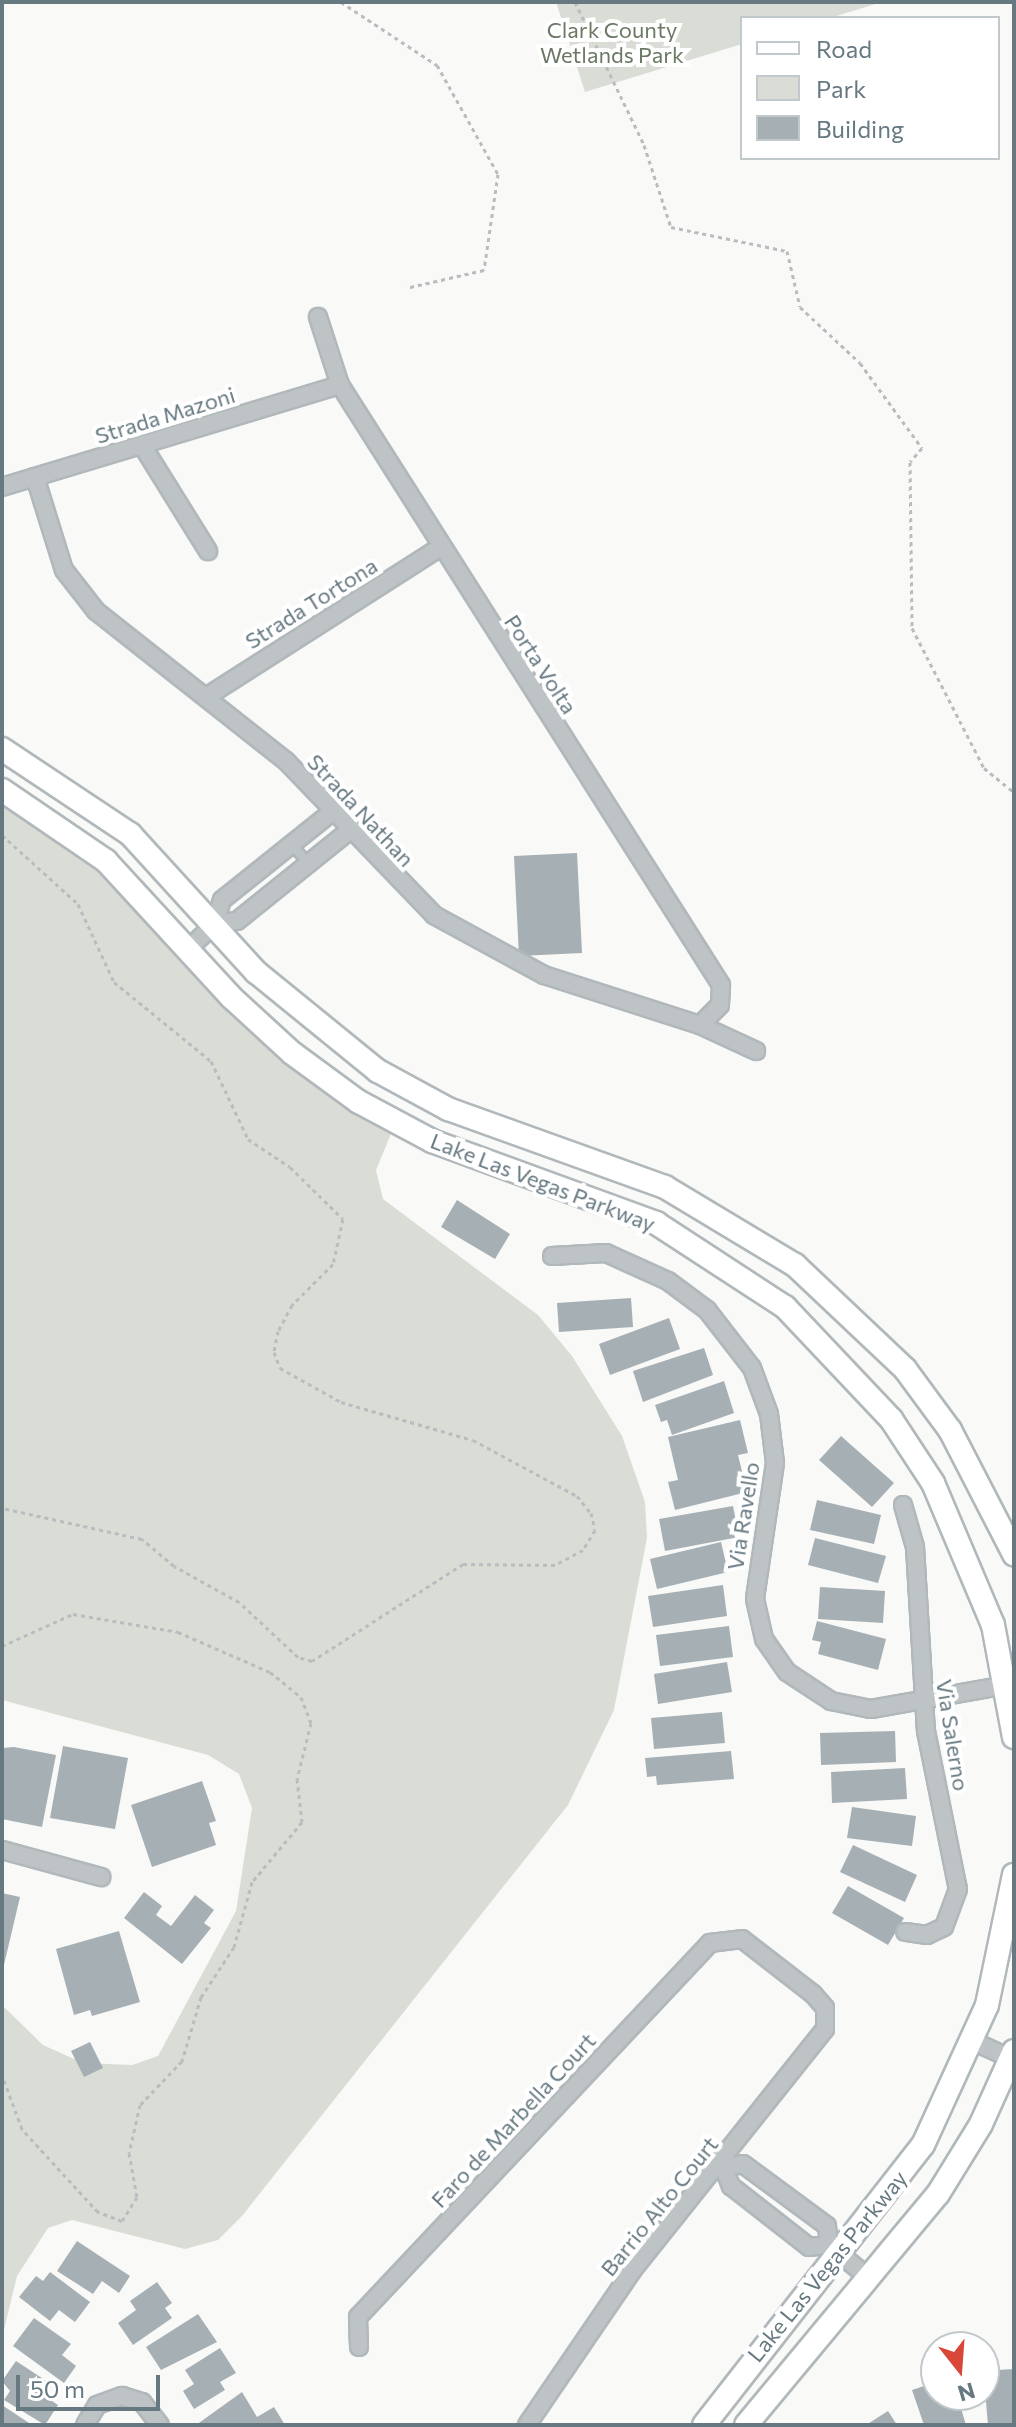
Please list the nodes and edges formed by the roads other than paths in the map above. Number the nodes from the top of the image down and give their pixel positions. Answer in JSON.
{"nodes":[{"id":1,"x":318,"y":317,"type":"dead end"},
{"id":2,"x":340,"y":385,"type":"junction"},
{"id":3,"x":142,"y":445,"type":"junction"},
{"id":4,"x":35,"y":477,"type":"junction"},
{"id":5,"x":2,"y":487,"type":"edge"},
{"id":6,"x":441,"y":547,"type":"junction"},
{"id":7,"x":208,"y":551,"type":"dead end"},
{"id":8,"x":206,"y":697,"type":"junction"},
{"id":9,"x":2,"y":749,"type":"edge"},
{"id":10,"x":2,"y":790,"type":"edge"},
{"id":11,"x":333,"y":811,"type":"junction"},
{"id":12,"x":349,"y":831,"type":"junction"},
{"id":13,"x":291,"y":844,"type":"junction"},
{"id":14,"x":308,"y":863,"type":"junction"},
{"id":15,"x":215,"y":924,"type":"junction"},
{"id":16,"x":188,"y":949,"type":"junction"},
{"id":17,"x":700,"y":1025,"type":"junction"},
{"id":18,"x":756,"y":1051,"type":"dead end"},
{"id":19,"x":552,"y":1256,"type":"dead end"},
{"id":20,"x":903,"y":1505,"type":"dead end"},
{"id":21,"x":1014,"y":1554,"type":"edge"},
{"id":22,"x":1010,"y":1685,"type":"edge"},
{"id":23,"x":924,"y":1703,"type":"junction"},
{"id":24,"x":1014,"y":1737,"type":"edge"},
{"id":25,"x":2,"y":1850,"type":"edge"},
{"id":26,"x":1014,"y":1875,"type":"edge"},
{"id":27,"x":101,"y":1877,"type":"dead end"},
{"id":28,"x":905,"y":1932,"type":"dead end"},
{"id":29,"x":726,"y":1937,"type":"joint"},
{"id":30,"x":973,"y":2041,"type":"junction"},
{"id":31,"x":1014,"y":2056,"type":"edge"},
{"id":32,"x":725,"y":2165,"type":"junction"},
{"id":33,"x":834,"y":2249,"type":"junction"},
{"id":34,"x":869,"y":2278,"type":"junction"},
{"id":35,"x":359,"y":2347,"type":"dead end"},
{"id":36,"x":85,"y":2425,"type":"edge"},
{"id":37,"x":160,"y":2425,"type":"edge"},
{"id":38,"x":527,"y":2425,"type":"edge"},
{"id":39,"x":704,"y":2425,"type":"edge"},
{"id":40,"x":746,"y":2425,"type":"edge"}],
"edges":[{"from":1,"to":2,"type":"street","name":"Porta Volta"},
{"from":2,"to":3,"type":"street","name":"Strada Mazoni"},
{"from":2,"to":6,"type":"street","name":"Porta Volta"},
{"from":3,"to":4,"type":"street","name":"Strada Mazoni"},
{"from":3,"to":7,"type":"street"},
{"from":4,"to":5,"type":"street","name":"Strada Mazoni"},
{"from":4,"to":8,"type":"street","name":"Strada Nathan"},
{"from":6,"to":8,"type":"street","name":"Strada Tortona"},
{"from":6,"to":17,"type":"street","name":"Porta Volta"},
{"from":8,"to":11,"type":"street","name":"Strada Nathan"},
{"from":9,"to":15,"type":"street","name":"Lake Las Vegas Parkway"},
{"from":10,"to":16,"type":"street","name":"Lake Las Vegas Parkway"},
{"from":11,"to":12,"type":"street","name":"Strada Nathan"},
{"from":11,"to":13,"type":"street"},
{"from":12,"to":14,"type":"street"},
{"from":12,"to":17,"type":"street","name":"Strada Nathan"},
{"from":13,"to":14,"type":"lane"},
{"from":13,"to":15,"type":"street"},
{"from":14,"to":15,"type":"street"},
{"from":15,"to":16,"type":"street"},
{"from":15,"to":21,"type":"street","name":"Lake Las Vegas Parkway"},
{"from":16,"to":22,"type":"street","name":"Lake Las Vegas Parkway"},
{"from":17,"to":18,"type":"street","name":"Strada Nathan"},
{"from":19,"to":23,"type":"street","name":"Via Ravello"},
{"from":20,"to":23,"type":"street","name":"Via Salerno"},
{"from":22,"to":23,"type":"street","name":"Via Ravello"},
{"from":22,"to":24,"type":"street","name":"Lake Las Vegas Parkway"},
{"from":23,"to":28,"type":"street","name":"Via Salerno"},
{"from":25,"to":27,"type":"street"},
{"from":26,"to":30,"type":"street","name":"Lake Las Vegas Parkway"},
{"from":29,"to":32,"type":"street","name":"Barrio Alto Court"},
{"from":29,"to":35,"type":"street","name":"Faro de Marbella Court"},
{"from":30,"to":31,"type":"street"},
{"from":30,"to":33,"type":"street","name":"Lake Las Vegas Parkway"},
{"from":31,"to":34,"type":"street","name":"Lake Las Vegas Parkway"},
{"from":32,"to":33,"type":"street"},
{"from":32,"to":33,"type":"street"},
{"from":32,"to":38,"type":"street","name":"Barrio Alto Court"},
{"from":33,"to":34,"type":"street"},
{"from":33,"to":39,"type":"street","name":"Lake Las Vegas Parkway"},
{"from":34,"to":40,"type":"street","name":"Lake Las Vegas Parkway"},
{"from":36,"to":37,"type":"street"}]}
